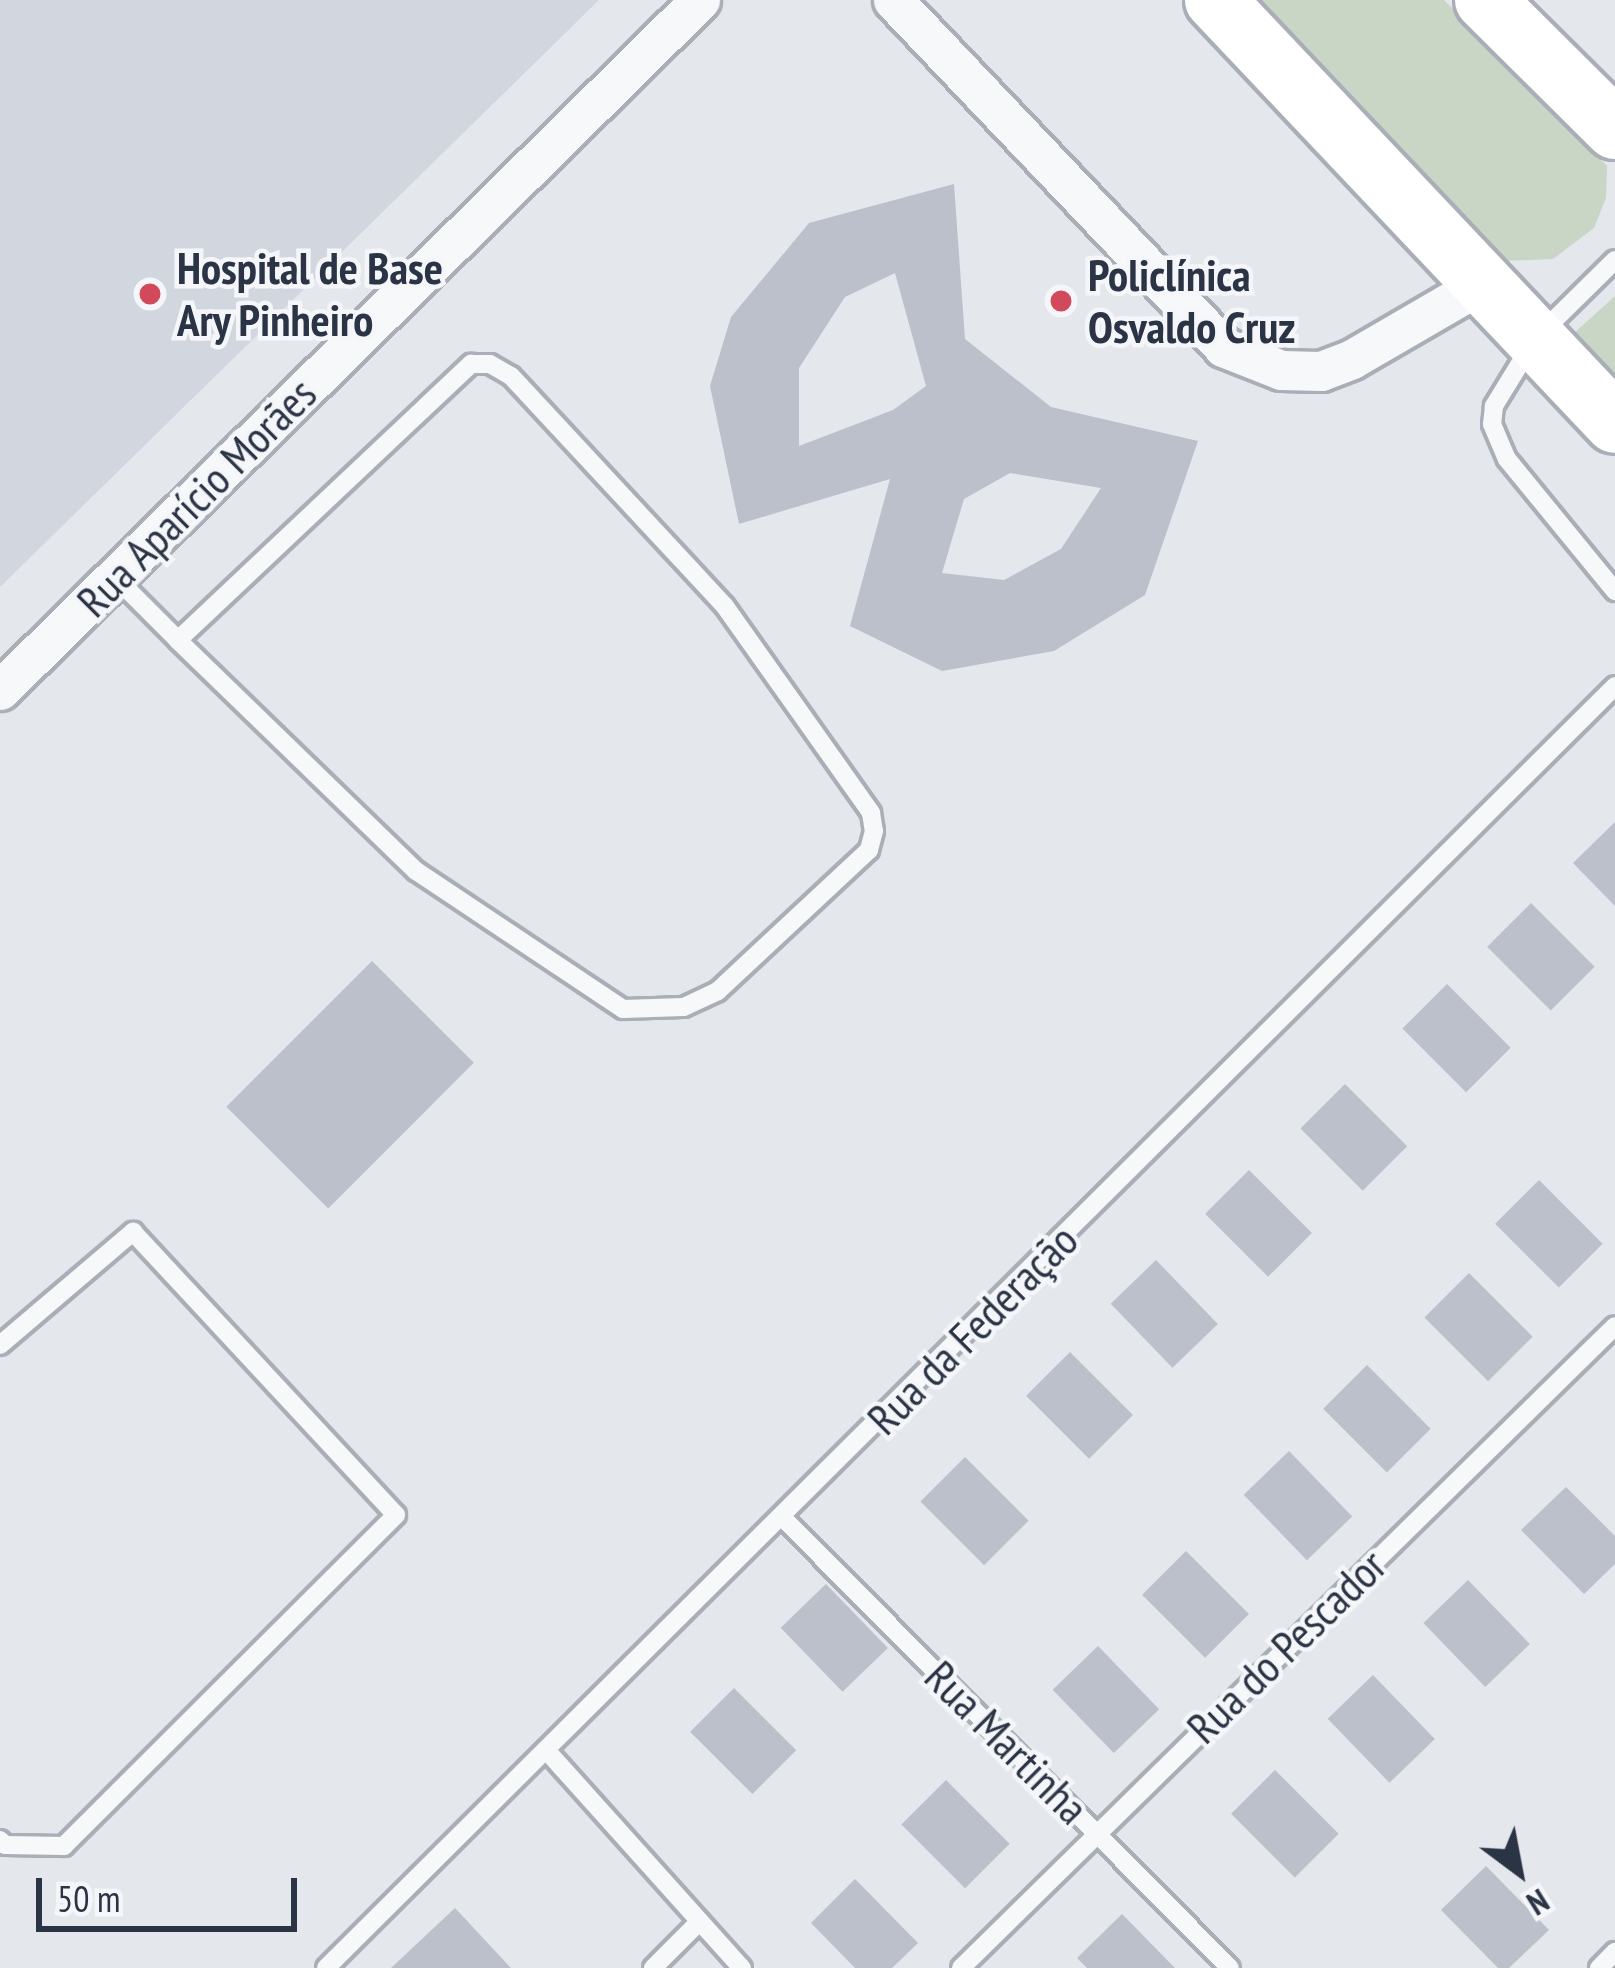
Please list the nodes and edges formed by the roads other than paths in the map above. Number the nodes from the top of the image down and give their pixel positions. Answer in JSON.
{"nodes":[{"id":1,"x":700,"y":0,"type":"edge"},
{"id":2,"x":892,"y":0,"type":"edge"},
{"id":3,"x":1215,"y":0,"type":"edge"},
{"id":4,"x":1485,"y":0,"type":"edge"},
{"id":5,"x":1615,"y":129,"type":"edge"},
{"id":6,"x":1615,"y":260,"type":"edge"},
{"id":7,"x":1481,"y":284,"type":"junction"},
{"id":8,"x":1534,"y":339,"type":"junction"},
{"id":9,"x":1615,"y":423,"type":"edge"},
{"id":10,"x":115,"y":577,"type":"junction"},
{"id":11,"x":1615,"y":591,"type":"edge"},
{"id":12,"x":178,"y":640,"type":"junction"},
{"id":13,"x":1615,"y":686,"type":"edge"},
{"id":14,"x":0,"y":690,"type":"edge"},
{"id":15,"x":1615,"y":1326,"type":"edge"},
{"id":16,"x":0,"y":1345,"type":"edge"},
{"id":17,"x":783,"y":1519,"type":"junction"},
{"id":18,"x":547,"y":1751,"type":"junction"},
{"id":19,"x":1096,"y":1831,"type":"junction"},
{"id":20,"x":0,"y":1840,"type":"edge"},
{"id":21,"x":700,"y":1921,"type":"junction"},
{"id":22,"x":1615,"y":1952,"type":"edge"},
{"id":23,"x":326,"y":1968,"type":"edge"},
{"id":24,"x":653,"y":1968,"type":"edge"},
{"id":25,"x":742,"y":1968,"type":"edge"},
{"id":26,"x":961,"y":1968,"type":"edge"},
{"id":27,"x":1229,"y":1968,"type":"edge"},
{"id":28,"x":1599,"y":1968,"type":"edge"}],
"edges":[{"from":1,"to":10,"type":"street","name":"Rua Aparício Morães"},
{"from":2,"to":7,"type":"street"},
{"from":3,"to":7,"type":"main road"},
{"from":4,"to":5,"type":"main road"},
{"from":6,"to":8,"type":"lane"},
{"from":7,"to":8,"type":"main road"},
{"from":8,"to":9,"type":"main road"},
{"from":8,"to":11,"type":"lane"},
{"from":10,"to":12,"type":"lane"},
{"from":10,"to":14,"type":"street","name":"Rua Aparício Morães"},
{"from":12,"to":12,"type":"lane"},
{"from":13,"to":17,"type":"lane","name":"Rua da Federação"},
{"from":15,"to":19,"type":"lane","name":"Rua do Pescador"},
{"from":16,"to":20,"type":"lane"},
{"from":17,"to":18,"type":"lane","name":"Rua da Federação"},
{"from":17,"to":19,"type":"lane","name":"Rua Martinha"},
{"from":18,"to":21,"type":"lane"},
{"from":18,"to":23,"type":"lane","name":"Rua da Federação"},
{"from":19,"to":26,"type":"lane","name":"Rua do Pescador"},
{"from":19,"to":27,"type":"lane","name":"Rua Martinha"},
{"from":21,"to":24,"type":"lane"},
{"from":21,"to":25,"type":"lane"},
{"from":22,"to":28,"type":"lane"}]}
